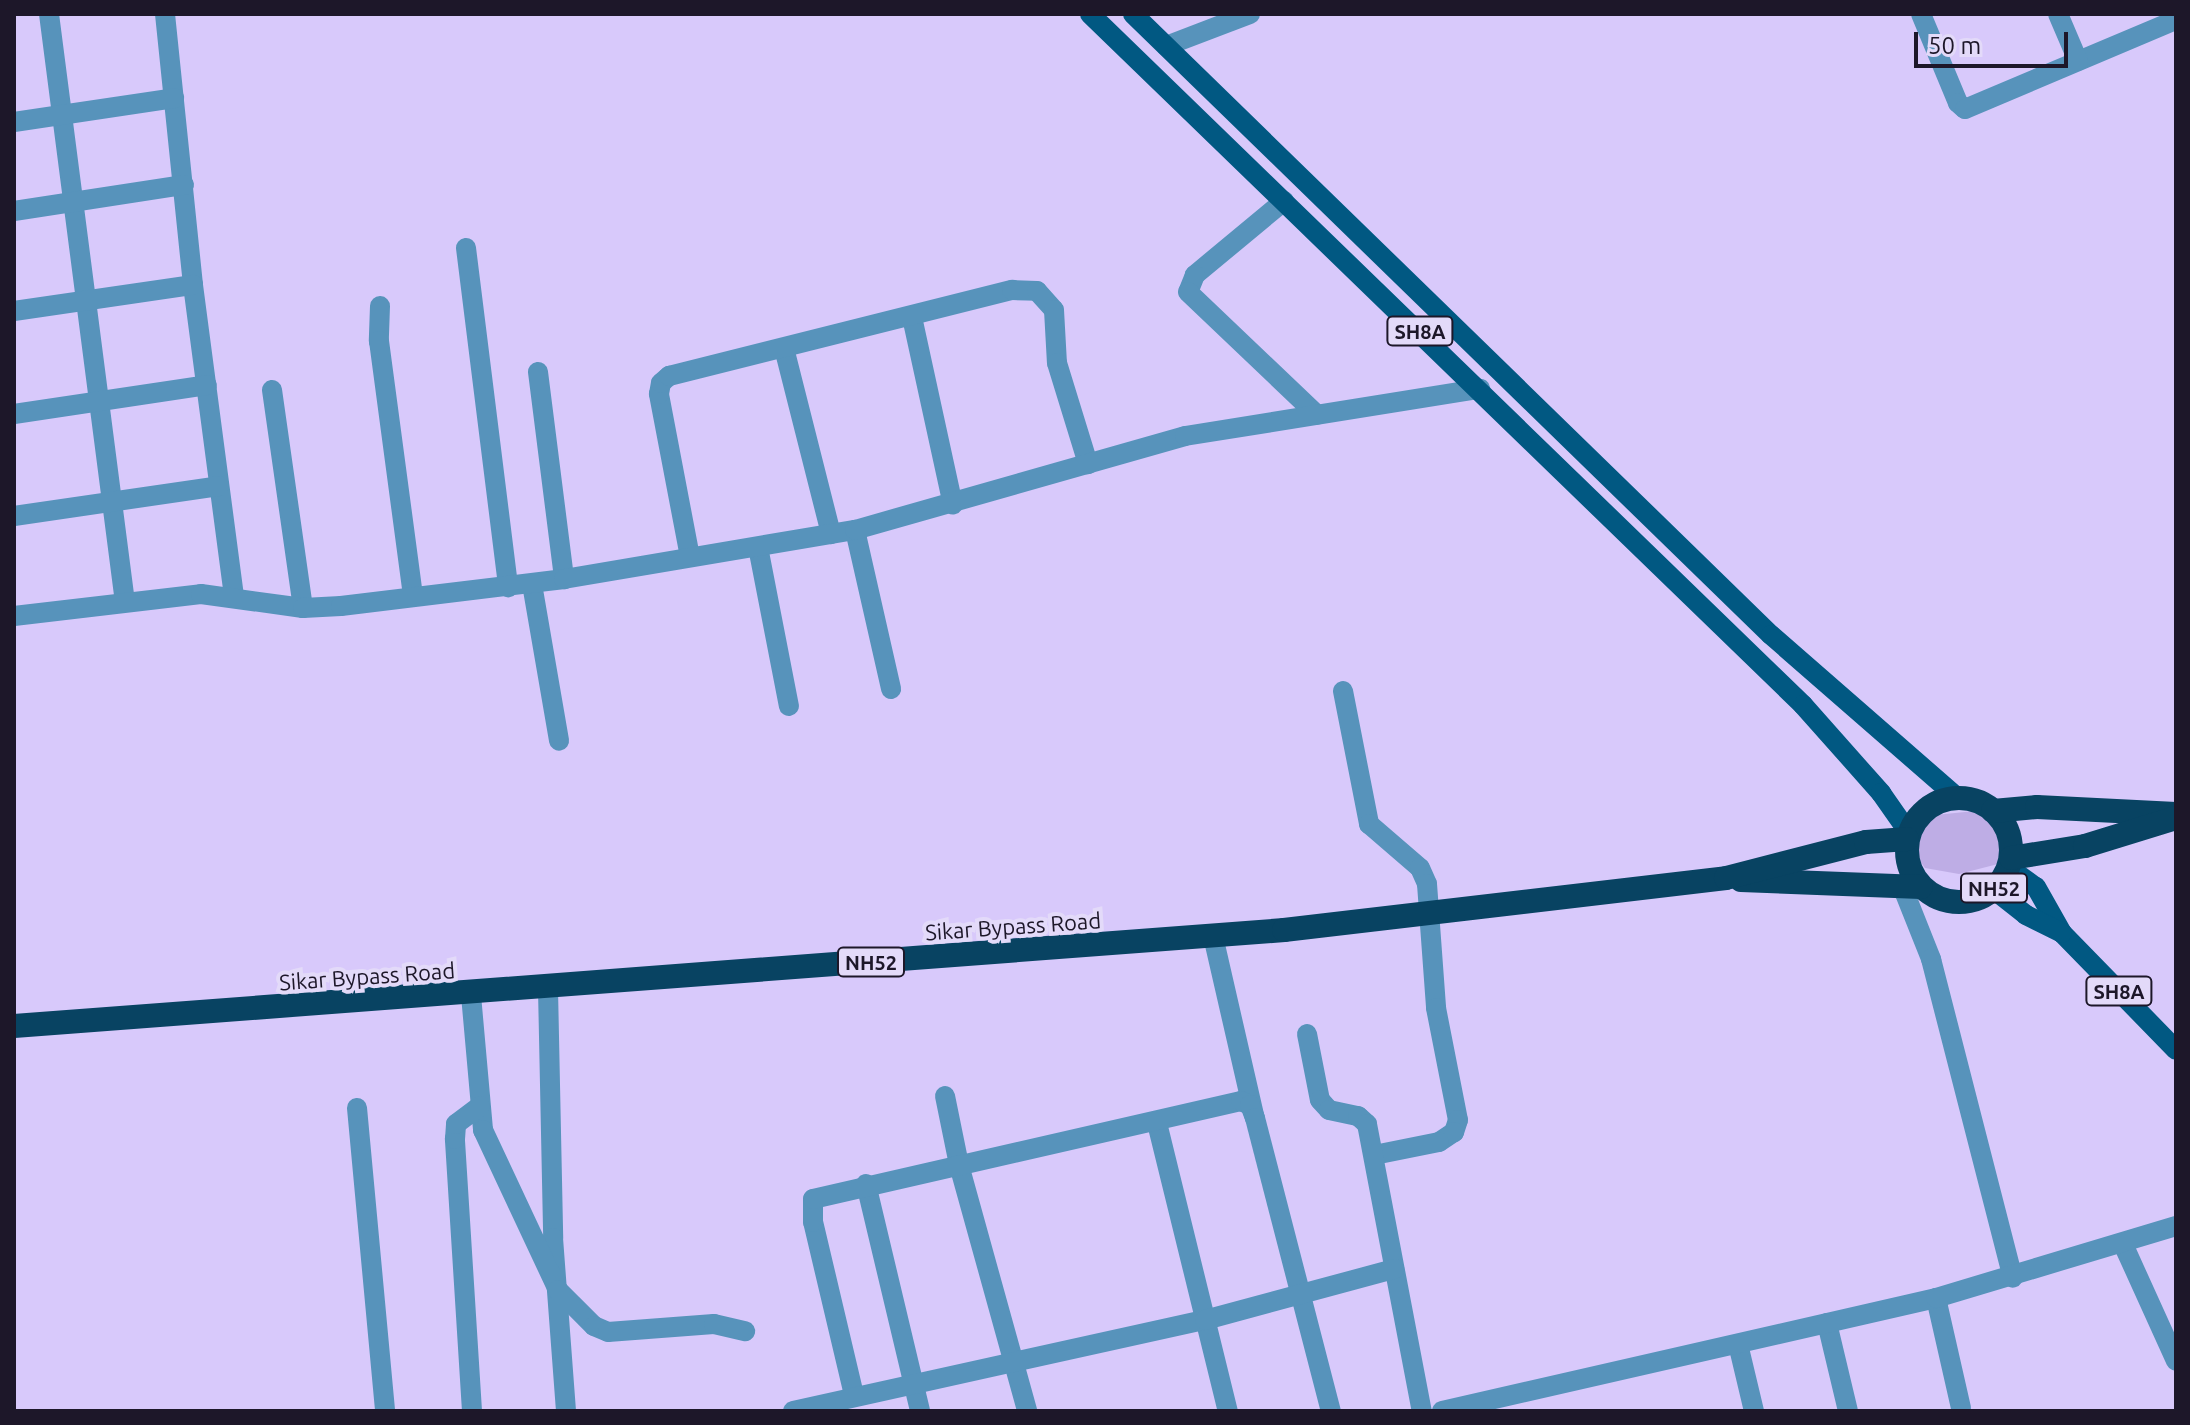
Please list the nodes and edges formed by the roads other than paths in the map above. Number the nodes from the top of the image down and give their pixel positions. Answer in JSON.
{"nodes":[{"id":1,"x":49,"y":14,"type":"edge"},
{"id":2,"x":165,"y":14,"type":"edge"},
{"id":3,"x":1090,"y":14,"type":"edge"},
{"id":4,"x":1133,"y":14,"type":"edge"},
{"id":5,"x":1250,"y":14,"type":"edge"},
{"id":6,"x":1921,"y":14,"type":"edge"},
{"id":7,"x":2058,"y":14,"type":"edge"},
{"id":8,"x":2176,"y":20,"type":"edge"},
{"id":9,"x":1166,"y":46,"type":"junction"},
{"id":10,"x":2078,"y":61,"type":"junction"},
{"id":11,"x":174,"y":98,"type":"junction"},
{"id":12,"x":63,"y":114,"type":"junction"},
{"id":13,"x":14,"y":122,"type":"edge"},
{"id":14,"x":184,"y":185,"type":"junction"},
{"id":15,"x":1284,"y":201,"type":"junction"},
{"id":16,"x":75,"y":202,"type":"junction"},
{"id":17,"x":14,"y":211,"type":"edge"},
{"id":18,"x":466,"y":248,"type":"dead end"},
{"id":19,"x":193,"y":285,"type":"junction"},
{"id":20,"x":87,"y":300,"type":"junction"},
{"id":21,"x":380,"y":306,"type":"dead end"},
{"id":22,"x":14,"y":311,"type":"edge"},
{"id":23,"x":912,"y":317,"type":"junction"},
{"id":24,"x":784,"y":348,"type":"junction"},
{"id":25,"x":538,"y":372,"type":"dead end"},
{"id":26,"x":207,"y":385,"type":"junction"},
{"id":27,"x":1480,"y":389,"type":"junction"},
{"id":28,"x":272,"y":390,"type":"dead end"},
{"id":29,"x":98,"y":402,"type":"junction"},
{"id":30,"x":14,"y":414,"type":"edge"},
{"id":31,"x":1317,"y":415,"type":"junction"},
{"id":32,"x":1088,"y":464,"type":"junction"},
{"id":33,"x":219,"y":486,"type":"junction"},
{"id":34,"x":111,"y":502,"type":"junction"},
{"id":35,"x":953,"y":505,"type":"junction"},
{"id":36,"x":14,"y":516,"type":"edge"},
{"id":37,"x":855,"y":530,"type":"junction"},
{"id":38,"x":831,"y":534,"type":"junction"},
{"id":39,"x":758,"y":547,"type":"junction"},
{"id":40,"x":690,"y":557,"type":"junction"},
{"id":41,"x":564,"y":579,"type":"junction"},
{"id":42,"x":532,"y":584,"type":"junction"},
{"id":43,"x":508,"y":587,"type":"junction"},
{"id":44,"x":234,"y":596,"type":"junction"},
{"id":45,"x":413,"y":597,"type":"junction"},
{"id":46,"x":125,"y":602,"type":"junction"},
{"id":47,"x":303,"y":608,"type":"junction"},
{"id":48,"x":14,"y":616,"type":"edge"},
{"id":49,"x":891,"y":689,"type":"dead end"},
{"id":50,"x":1343,"y":691,"type":"dead end"},
{"id":51,"x":789,"y":706,"type":"dead end"},
{"id":52,"x":559,"y":741,"type":"dead end"},
{"id":53,"x":1958,"y":798,"type":"junction"},
{"id":54,"x":1993,"y":811,"type":"junction"},
{"id":55,"x":2176,"y":816,"type":"edge"},
{"id":56,"x":1908,"y":836,"type":"junction"},
{"id":57,"x":2010,"y":863,"type":"junction"},
{"id":58,"x":1726,"y":878,"type":"junction"},
{"id":59,"x":1912,"y":887,"type":"junction"},
{"id":60,"x":1993,"y":889,"type":"junction"},
{"id":61,"x":1431,"y":912,"type":"junction"},
{"id":62,"x":2062,"y":933,"type":"junction"},
{"id":63,"x":1213,"y":936,"type":"junction"},
{"id":64,"x":548,"y":989,"type":"junction"},
{"id":65,"x":471,"y":995,"type":"junction"},
{"id":66,"x":14,"y":1026,"type":"edge"},
{"id":67,"x":1307,"y":1034,"type":"dead end"},
{"id":68,"x":2176,"y":1050,"type":"edge"},
{"id":69,"x":945,"y":1096,"type":"dead end"},
{"id":70,"x":480,"y":1106,"type":"junction"},
{"id":71,"x":357,"y":1108,"type":"dead end"},
{"id":72,"x":1254,"y":1115,"type":"junction"},
{"id":73,"x":1157,"y":1123,"type":"junction"},
{"id":74,"x":1374,"y":1155,"type":"junction"},
{"id":75,"x":959,"y":1165,"type":"junction"},
{"id":76,"x":866,"y":1184,"type":"junction"},
{"id":77,"x":2176,"y":1226,"type":"edge"},
{"id":78,"x":2123,"y":1244,"type":"junction"},
{"id":79,"x":1394,"y":1269,"type":"junction"},
{"id":80,"x":2013,"y":1278,"type":"junction"},
{"id":81,"x":558,"y":1290,"type":"junction"},
{"id":82,"x":1300,"y":1295,"type":"junction"},
{"id":83,"x":1936,"y":1298,"type":"junction"},
{"id":84,"x":1205,"y":1320,"type":"junction"},
{"id":85,"x":1827,"y":1323,"type":"junction"},
{"id":86,"x":745,"y":1331,"type":"dead end"},
{"id":87,"x":1738,"y":1344,"type":"junction"},
{"id":88,"x":1015,"y":1359,"type":"junction"},
{"id":89,"x":2176,"y":1361,"type":"edge"},
{"id":90,"x":914,"y":1383,"type":"junction"},
{"id":91,"x":854,"y":1395,"type":"junction"},
{"id":92,"x":1488,"y":1405,"type":"edge"},
{"id":93,"x":1961,"y":1408,"type":"dead end"},
{"id":94,"x":385,"y":1411,"type":"edge"},
{"id":95,"x":472,"y":1411,"type":"edge"},
{"id":96,"x":566,"y":1411,"type":"edge"},
{"id":97,"x":793,"y":1411,"type":"edge"},
{"id":98,"x":920,"y":1411,"type":"edge"},
{"id":99,"x":1027,"y":1411,"type":"edge"},
{"id":100,"x":1228,"y":1411,"type":"edge"},
{"id":101,"x":1331,"y":1411,"type":"edge"},
{"id":102,"x":1422,"y":1411,"type":"edge"},
{"id":103,"x":1442,"y":1411,"type":"edge"},
{"id":104,"x":1754,"y":1411,"type":"edge"},
{"id":105,"x":1848,"y":1411,"type":"edge"}],
"edges":[{"from":1,"to":12,"type":"street"},
{"from":2,"to":11,"type":"street"},
{"from":3,"to":15,"type":"main road","number":"SH8A"},
{"from":4,"to":9,"type":"main road","number":"SH8A"},
{"from":5,"to":9,"type":"street"},
{"from":6,"to":10,"type":"street"},
{"from":7,"to":10,"type":"street"},
{"from":8,"to":10,"type":"street"},
{"from":9,"to":53,"type":"main road","number":"SH8A"},
{"from":11,"to":12,"type":"street"},
{"from":11,"to":14,"type":"street"},
{"from":12,"to":13,"type":"street"},
{"from":12,"to":16,"type":"street"},
{"from":14,"to":16,"type":"street"},
{"from":14,"to":19,"type":"street"},
{"from":15,"to":27,"type":"main road","number":"SH8A"},
{"from":15,"to":31,"type":"street"},
{"from":16,"to":17,"type":"street"},
{"from":16,"to":20,"type":"street"},
{"from":18,"to":43,"type":"street"},
{"from":19,"to":20,"type":"street"},
{"from":19,"to":26,"type":"street"},
{"from":20,"to":22,"type":"street"},
{"from":20,"to":29,"type":"street"},
{"from":21,"to":45,"type":"street"},
{"from":23,"to":24,"type":"street"},
{"from":23,"to":32,"type":"street"},
{"from":23,"to":35,"type":"street"},
{"from":24,"to":38,"type":"street"},
{"from":24,"to":40,"type":"street"},
{"from":25,"to":41,"type":"street"},
{"from":26,"to":29,"type":"street"},
{"from":26,"to":33,"type":"street"},
{"from":27,"to":31,"type":"street"},
{"from":27,"to":56,"type":"main road","number":"SH8A"},
{"from":28,"to":47,"type":"street"},
{"from":29,"to":30,"type":"street"},
{"from":29,"to":34,"type":"street"},
{"from":31,"to":32,"type":"street"},
{"from":32,"to":35,"type":"street"},
{"from":33,"to":34,"type":"street"},
{"from":33,"to":44,"type":"street"},
{"from":34,"to":36,"type":"street"},
{"from":34,"to":46,"type":"street"},
{"from":35,"to":37,"type":"street"},
{"from":37,"to":38,"type":"street"},
{"from":37,"to":49,"type":"street"},
{"from":38,"to":39,"type":"street"},
{"from":39,"to":40,"type":"street"},
{"from":39,"to":51,"type":"street"},
{"from":40,"to":41,"type":"street"},
{"from":41,"to":42,"type":"street"},
{"from":42,"to":43,"type":"street"},
{"from":42,"to":52,"type":"street"},
{"from":43,"to":45,"type":"street"},
{"from":44,"to":46,"type":"street"},
{"from":44,"to":47,"type":"street"},
{"from":45,"to":47,"type":"street"},
{"from":46,"to":48,"type":"street"},
{"from":50,"to":61,"type":"street"},
{"from":53,"to":54,"type":"highway","number":"NH52"},
{"from":53,"to":56,"type":"highway"},
{"from":54,"to":55,"type":"highway","number":"NH52"},
{"from":54,"to":57,"type":"highway","number":"NH52"},
{"from":55,"to":57,"type":"highway","number":"NH52"},
{"from":56,"to":58,"type":"highway","name":"Sikar Bypass Road","number":"NH52"},
{"from":56,"to":59,"type":"highway"},
{"from":57,"to":60,"type":"highway","number":"NH52"},
{"from":57,"to":62,"type":"main road","number":"SH8A"},
{"from":58,"to":59,"type":"highway","name":"Sikar Bypass Road","number":"NH52"},
{"from":58,"to":61,"type":"highway","name":"Sikar Bypass Road","number":"NH52"},
{"from":59,"to":60,"type":"highway","name":"Sikar Bypass Road","number":"NH52"},
{"from":59,"to":80,"type":"street"},
{"from":60,"to":62,"type":"main road","number":"SH8A"},
{"from":61,"to":63,"type":"highway","name":"Sikar Bypass Road","number":"NH52"},
{"from":61,"to":74,"type":"street"},
{"from":62,"to":68,"type":"main road","number":"SH8A"},
{"from":63,"to":64,"type":"highway","name":"Sikar Bypass Road","number":"NH52"},
{"from":63,"to":72,"type":"street"},
{"from":64,"to":65,"type":"highway","name":"Sikar Bypass Road","number":"NH52"},
{"from":64,"to":81,"type":"street"},
{"from":65,"to":66,"type":"highway","name":"Sikar Bypass Road","number":"NH52"},
{"from":65,"to":70,"type":"street"},
{"from":67,"to":74,"type":"street"},
{"from":69,"to":75,"type":"street"},
{"from":70,"to":81,"type":"street"},
{"from":70,"to":95,"type":"street"},
{"from":71,"to":94,"type":"street"},
{"from":72,"to":73,"type":"street"},
{"from":72,"to":82,"type":"street"},
{"from":73,"to":75,"type":"street"},
{"from":73,"to":84,"type":"street"},
{"from":74,"to":79,"type":"street"},
{"from":75,"to":76,"type":"street"},
{"from":75,"to":88,"type":"street"},
{"from":76,"to":90,"type":"street"},
{"from":76,"to":91,"type":"street"},
{"from":77,"to":78,"type":"street"},
{"from":78,"to":80,"type":"street"},
{"from":78,"to":89,"type":"street"},
{"from":79,"to":82,"type":"street"},
{"from":79,"to":102,"type":"street"},
{"from":80,"to":83,"type":"street"},
{"from":81,"to":86,"type":"street"},
{"from":81,"to":96,"type":"street"},
{"from":82,"to":84,"type":"street"},
{"from":82,"to":101,"type":"street"},
{"from":83,"to":85,"type":"street"},
{"from":83,"to":93,"type":"street"},
{"from":84,"to":88,"type":"street"},
{"from":84,"to":100,"type":"street"},
{"from":85,"to":87,"type":"street"},
{"from":85,"to":105,"type":"street"},
{"from":87,"to":92,"type":"street"},
{"from":87,"to":104,"type":"street"},
{"from":88,"to":90,"type":"street"},
{"from":88,"to":99,"type":"street"},
{"from":90,"to":91,"type":"street"},
{"from":90,"to":98,"type":"street"},
{"from":91,"to":97,"type":"street"},
{"from":92,"to":103,"type":"street"}]}
